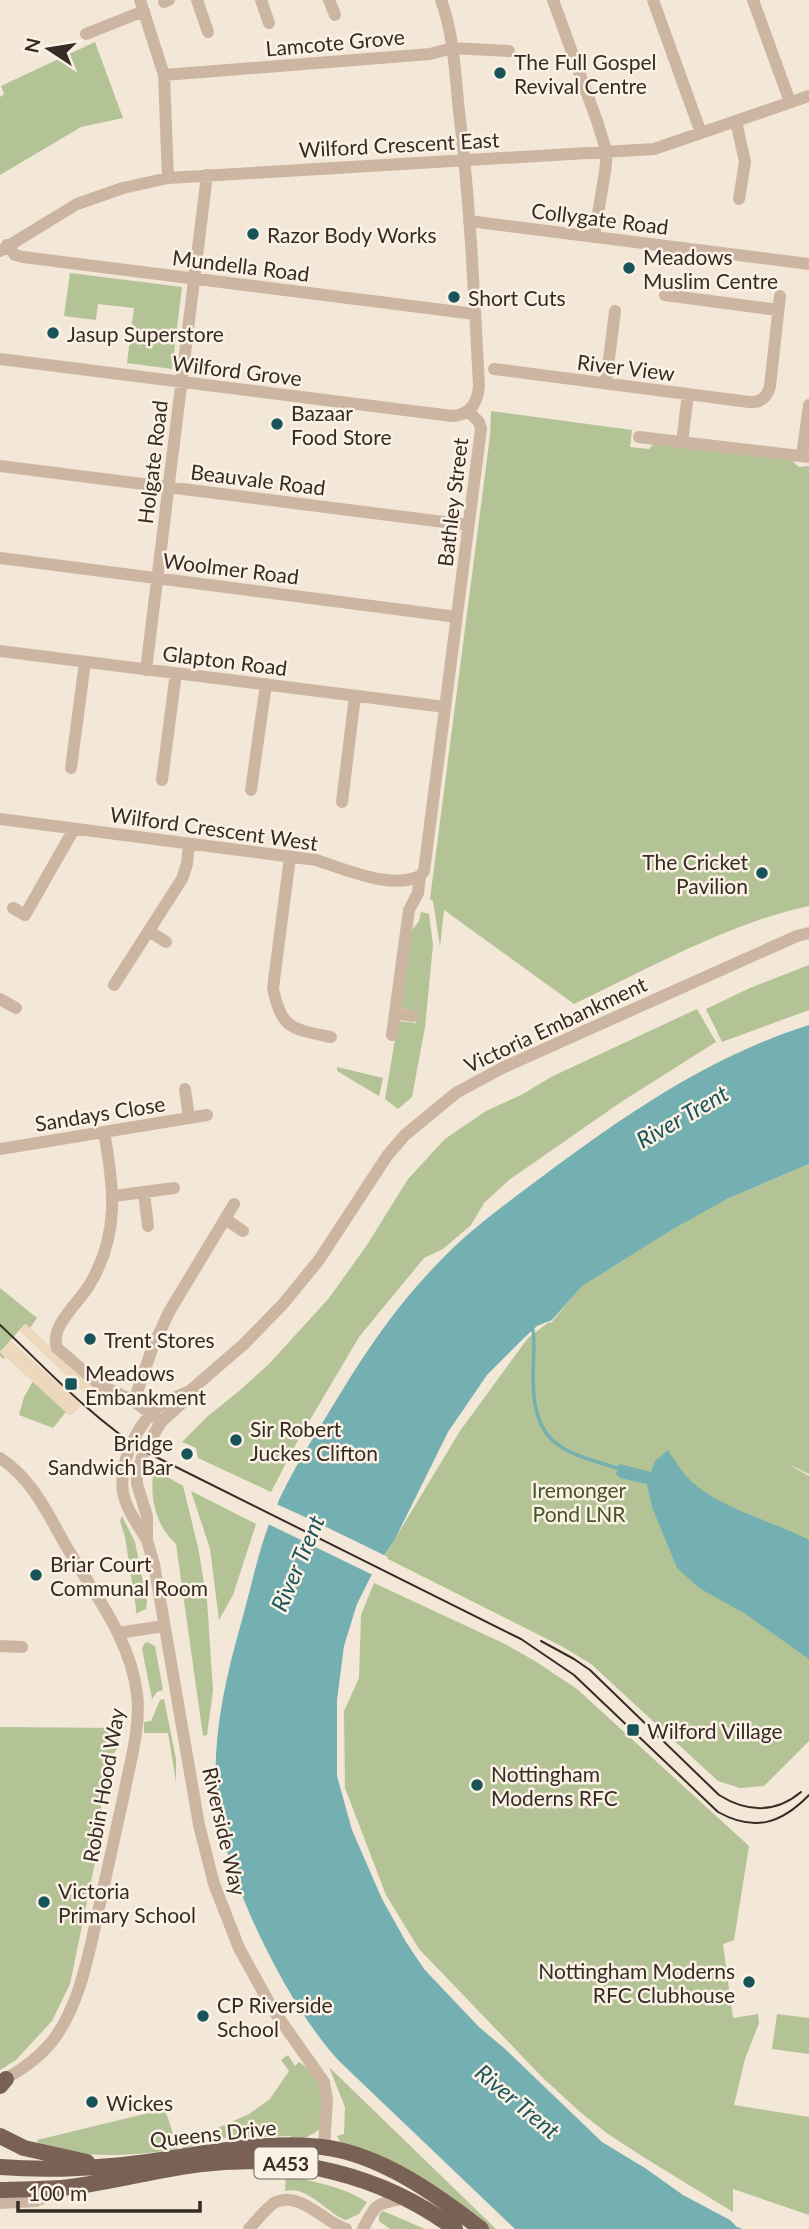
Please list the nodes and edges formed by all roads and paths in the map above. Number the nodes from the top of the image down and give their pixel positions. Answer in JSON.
{"nodes":[{"id":1,"x":197,"y":0,"type":"edge"},
{"id":2,"x":261,"y":0,"type":"edge"},
{"id":3,"x":329,"y":0,"type":"edge"},
{"id":4,"x":441,"y":0,"type":"edge"},
{"id":5,"x":553,"y":0,"type":"edge"},
{"id":6,"x":653,"y":0,"type":"edge"},
{"id":7,"x":753,"y":0,"type":"edge"},
{"id":8,"x":142,"y":5,"type":"edge"},
{"id":9,"x":335,"y":15,"type":"dead end"},
{"id":10,"x":269,"y":23,"type":"dead end"},
{"id":11,"x":208,"y":32,"type":"dead end"},
{"id":12,"x":86,"y":34,"type":"dead end"},
{"id":13,"x":452,"y":48,"type":"junction"},
{"id":14,"x":509,"y":51,"type":"dead end"},
{"id":15,"x":164,"y":75,"type":"junction"},
{"id":16,"x":809,"y":96,"type":"edge"},
{"id":17,"x":790,"y":102,"type":"junction"},
{"id":18,"x":736,"y":121,"type":"junction"},
{"id":19,"x":701,"y":133,"type":"junction"},
{"id":20,"x":607,"y":153,"type":"junction"},
{"id":21,"x":465,"y":159,"type":"junction"},
{"id":22,"x":207,"y":175,"type":"junction"},
{"id":23,"x":168,"y":178,"type":"junction"},
{"id":24,"x":739,"y":199,"type":"dead end"},
{"id":25,"x":469,"y":222,"type":"junction"},
{"id":26,"x":594,"y":237,"type":"junction"},
{"id":27,"x":4,"y":248,"type":"edge"},
{"id":28,"x":809,"y":264,"type":"edge"},
{"id":29,"x":195,"y":278,"type":"junction"},
{"id":30,"x":666,"y":295,"type":"dead end"},
{"id":31,"x":780,"y":296,"type":"dead end"},
{"id":32,"x":778,"y":310,"type":"junction"},
{"id":33,"x":615,"y":311,"type":"dead end"},
{"id":34,"x":475,"y":314,"type":"junction"},
{"id":35,"x":0,"y":359,"type":"edge"},
{"id":36,"x":494,"y":369,"type":"dead end"},
{"id":37,"x":181,"y":382,"type":"junction"},
{"id":38,"x":606,"y":383,"type":"junction"},
{"id":39,"x":688,"y":394,"type":"junction"},
{"id":40,"x":809,"y":405,"type":"edge"},
{"id":41,"x":468,"y":411,"type":"junction"},
{"id":42,"x":639,"y":437,"type":"dead end"},
{"id":43,"x":682,"y":442,"type":"junction"},
{"id":44,"x":806,"y":457,"type":"edge"},
{"id":45,"x":0,"y":466,"type":"edge"},
{"id":46,"x":168,"y":486,"type":"junction"},
{"id":47,"x":468,"y":525,"type":"junction"},
{"id":48,"x":0,"y":558,"type":"edge"},
{"id":49,"x":156,"y":578,"type":"junction"},
{"id":50,"x":457,"y":617,"type":"junction"},
{"id":51,"x":0,"y":651,"type":"edge"},
{"id":52,"x":85,"y":662,"type":"junction"},
{"id":53,"x":146,"y":670,"type":"junction"},
{"id":54,"x":176,"y":673,"type":"junction"},
{"id":55,"x":266,"y":684,"type":"junction"},
{"id":56,"x":355,"y":696,"type":"junction"},
{"id":57,"x":445,"y":707,"type":"junction"},
{"id":58,"x":71,"y":768,"type":"dead end"},
{"id":59,"x":162,"y":780,"type":"dead end"},
{"id":60,"x":251,"y":790,"type":"dead end"},
{"id":61,"x":342,"y":802,"type":"dead end"},
{"id":62,"x":0,"y":819,"type":"edge"},
{"id":63,"x":74,"y":829,"type":"junction"},
{"id":64,"x":189,"y":844,"type":"junction"},
{"id":65,"x":290,"y":857,"type":"junction"},
{"id":66,"x":419,"y":876,"type":"junction"},
{"id":67,"x":13,"y":908,"type":"dead end"},
{"id":68,"x":149,"y":931,"type":"junction"},
{"id":69,"x":809,"y":933,"type":"edge"},
{"id":70,"x":166,"y":942,"type":"dead end"},
{"id":71,"x":114,"y":985,"type":"dead end"},
{"id":72,"x":395,"y":1013,"type":"junction"},
{"id":73,"x":413,"y":1016,"type":"dead end"},
{"id":74,"x":392,"y":1035,"type":"dead end"},
{"id":75,"x":331,"y":1037,"type":"dead end"},
{"id":76,"x":185,"y":1089,"type":"dead end"},
{"id":77,"x":207,"y":1115,"type":"dead end"},
{"id":78,"x":189,"y":1118,"type":"junction"},
{"id":79,"x":104,"y":1132,"type":"junction"},
{"id":80,"x":0,"y":1149,"type":"edge"},
{"id":81,"x":174,"y":1188,"type":"dead end"},
{"id":82,"x":144,"y":1193,"type":"junction"},
{"id":83,"x":114,"y":1196,"type":"junction"},
{"id":84,"x":233,"y":1204,"type":"dead end"},
{"id":85,"x":225,"y":1219,"type":"junction"},
{"id":86,"x":148,"y":1226,"type":"dead end"},
{"id":87,"x":243,"y":1231,"type":"dead end"},
{"id":88,"x":134,"y":1401,"type":"junction"},
{"id":89,"x":172,"y":1405,"type":"joint"},
{"id":90,"x":156,"y":1418,"type":"junction"},
{"id":91,"x":0,"y":1458,"type":"edge"},
{"id":92,"x":164,"y":1626,"type":"junction"},
{"id":93,"x":118,"y":1633,"type":"junction"},
{"id":94,"x":0,"y":1646,"type":"edge"},
{"id":95,"x":22,"y":1647,"type":"dead end"},
{"id":96,"x":2,"y":2082,"type":"edge"},
{"id":97,"x":0,"y":2136,"type":"edge"},
{"id":98,"x":324,"y":2147,"type":"junction"},
{"id":99,"x":0,"y":2167,"type":"edge"},
{"id":100,"x":105,"y":2174,"type":"junction"},
{"id":101,"x":360,"y":2179,"type":"junction"},
{"id":102,"x":69,"y":2187,"type":"junction"},
{"id":103,"x":0,"y":2190,"type":"edge"},
{"id":104,"x":406,"y":2198,"type":"junction"},
{"id":105,"x":0,"y":2203,"type":"edge"},
{"id":106,"x":249,"y":2229,"type":"edge"},
{"id":107,"x":346,"y":2229,"type":"edge"},
{"id":108,"x":363,"y":2229,"type":"edge"},
{"id":109,"x":455,"y":2229,"type":"edge"},
{"id":110,"x":481,"y":2229,"type":"edge"}],
"edges":[{"from":1,"to":11,"type":"street"},
{"from":2,"to":10,"type":"street"},
{"from":3,"to":9,"type":"street"},
{"from":4,"to":13,"type":"street","name":"Bathley Street"},
{"from":5,"to":20,"type":"street"},
{"from":6,"to":19,"type":"street"},
{"from":7,"to":17,"type":"street"},
{"from":8,"to":12,"type":"street"},
{"from":8,"to":15,"type":"street"},
{"from":13,"to":14,"type":"street","name":"Lamcote Grove"},
{"from":13,"to":15,"type":"street","name":"Lamcote Grove"},
{"from":13,"to":21,"type":"street","name":"Bathley Street"},
{"from":15,"to":23,"type":"street"},
{"from":16,"to":17,"type":"street","name":"Wilford Crescent East"},
{"from":17,"to":18,"type":"street","name":"Wilford Crescent East"},
{"from":18,"to":19,"type":"street","name":"Wilford Crescent East"},
{"from":18,"to":24,"type":"street"},
{"from":19,"to":20,"type":"street","name":"Wilford Crescent East"},
{"from":20,"to":21,"type":"street","name":"Wilford Crescent East"},
{"from":20,"to":26,"type":"street"},
{"from":21,"to":22,"type":"street","name":"Wilford Crescent East"},
{"from":21,"to":25,"type":"street","name":"Bathley Street"},
{"from":22,"to":23,"type":"street","name":"Wilford Crescent East"},
{"from":22,"to":29,"type":"street","name":"Holgate Road"},
{"from":23,"to":27,"type":"street","name":"Wilford Crescent East"},
{"from":25,"to":26,"type":"street","name":"Collygate Road"},
{"from":25,"to":34,"type":"street","name":"Bathley Street"},
{"from":26,"to":28,"type":"street","name":"Collygate Road"},
{"from":27,"to":29,"type":"street","name":"Mundella Road"},
{"from":29,"to":34,"type":"street","name":"Mundella Road"},
{"from":29,"to":37,"type":"street","name":"Holgate Road"},
{"from":30,"to":32,"type":"street"},
{"from":31,"to":32,"type":"street","name":"River View"},
{"from":32,"to":39,"type":"street","name":"River View"},
{"from":33,"to":38,"type":"street"},
{"from":34,"to":41,"type":"street","name":"Bathley Street"},
{"from":35,"to":37,"type":"street","name":"Wilford Grove"},
{"from":36,"to":38,"type":"street","name":"River View"},
{"from":37,"to":41,"type":"street","name":"Wilford Grove"},
{"from":37,"to":46,"type":"street","name":"Holgate Road"},
{"from":38,"to":39,"type":"street","name":"River View"},
{"from":39,"to":43,"type":"street","name":"River View"},
{"from":40,"to":44,"type":"street"},
{"from":41,"to":47,"type":"street","name":"Bathley Street"},
{"from":42,"to":43,"type":"street"},
{"from":43,"to":44,"type":"street"},
{"from":45,"to":46,"type":"street","name":"Beauvale Road"},
{"from":46,"to":47,"type":"street","name":"Beauvale Road"},
{"from":46,"to":49,"type":"street","name":"Holgate Road"},
{"from":47,"to":50,"type":"street","name":"Bathley Street"},
{"from":48,"to":49,"type":"street","name":"Woolmer Road"},
{"from":49,"to":50,"type":"street","name":"Woolmer Road"},
{"from":49,"to":53,"type":"street","name":"Holgate Road"},
{"from":50,"to":57,"type":"street","name":"Bathley Street"},
{"from":51,"to":52,"type":"street","name":"Glapton Road"},
{"from":52,"to":53,"type":"street","name":"Glapton Road"},
{"from":52,"to":58,"type":"street"},
{"from":53,"to":54,"type":"street","name":"Glapton Road"},
{"from":54,"to":55,"type":"street","name":"Glapton Road"},
{"from":54,"to":59,"type":"street"},
{"from":55,"to":56,"type":"street","name":"Glapton Road"},
{"from":55,"to":60,"type":"street"},
{"from":56,"to":57,"type":"street","name":"Glapton Road"},
{"from":56,"to":61,"type":"street"},
{"from":57,"to":66,"type":"street","name":"Bathley Street"},
{"from":62,"to":63,"type":"street","name":"Wilford Crescent West"},
{"from":63,"to":64,"type":"street","name":"Wilford Crescent West"},
{"from":63,"to":67,"type":"street"},
{"from":64,"to":65,"type":"street","name":"Wilford Crescent West"},
{"from":64,"to":68,"type":"street"},
{"from":65,"to":66,"type":"street","name":"Wilford Crescent West"},
{"from":65,"to":75,"type":"street"},
{"from":66,"to":72,"type":"street","name":"Bathley Street"},
{"from":68,"to":70,"type":"street"},
{"from":68,"to":71,"type":"street"},
{"from":69,"to":89,"type":"street","name":"Victoria Embankment"},
{"from":72,"to":73,"type":"street"},
{"from":72,"to":74,"type":"street","name":"Bathley Street"},
{"from":76,"to":78,"type":"street"},
{"from":77,"to":78,"type":"street","name":"Sandays Close"},
{"from":78,"to":79,"type":"street","name":"Sandays Close"},
{"from":79,"to":80,"type":"street","name":"Sandays Close"},
{"from":79,"to":83,"type":"street"},
{"from":81,"to":82,"type":"street"},
{"from":82,"to":83,"type":"street"},
{"from":82,"to":86,"type":"street"},
{"from":83,"to":88,"type":"street"},
{"from":84,"to":85,"type":"street"},
{"from":85,"to":87,"type":"street"},
{"from":85,"to":88,"type":"street"},
{"from":88,"to":90,"type":"street"},
{"from":89,"to":90,"type":"street","name":"Riverside Way"},
{"from":90,"to":92,"type":"street","name":"Riverside Way"},
{"from":91,"to":93,"type":"street","name":"Robin Hood Way"},
{"from":92,"to":93,"type":"street"},
{"from":92,"to":98,"type":"street","name":"Riverside Way"},
{"from":93,"to":96,"type":"street","name":"Robin Hood Way"},
{"from":94,"to":95,"type":"street"},
{"from":97,"to":100,"type":"main road"},
{"from":98,"to":100,"type":"main road","name":"Queens Drive","number":"A453"},
{"from":98,"to":101,"type":"main road","name":"Queens Drive","number":"A453"},
{"from":98,"to":110,"type":"main road","name":"Queens Drive","number":"A453"},
{"from":99,"to":100,"type":"main road","number":"A453"},
{"from":100,"to":101,"type":"main road","name":"Queens Drive","number":"A453"},
{"from":100,"to":102,"type":"main road","number":"A453"},
{"from":101,"to":104,"type":"main road","name":"Queens Drive","number":"A453"},
{"from":102,"to":103,"type":"main road","number":"A453"},
{"from":102,"to":105,"type":"street"},
{"from":104,"to":108,"type":"street"},
{"from":104,"to":109,"type":"main road","name":"Queens Drive","number":"A453"},
{"from":106,"to":107,"type":"street"}]}
